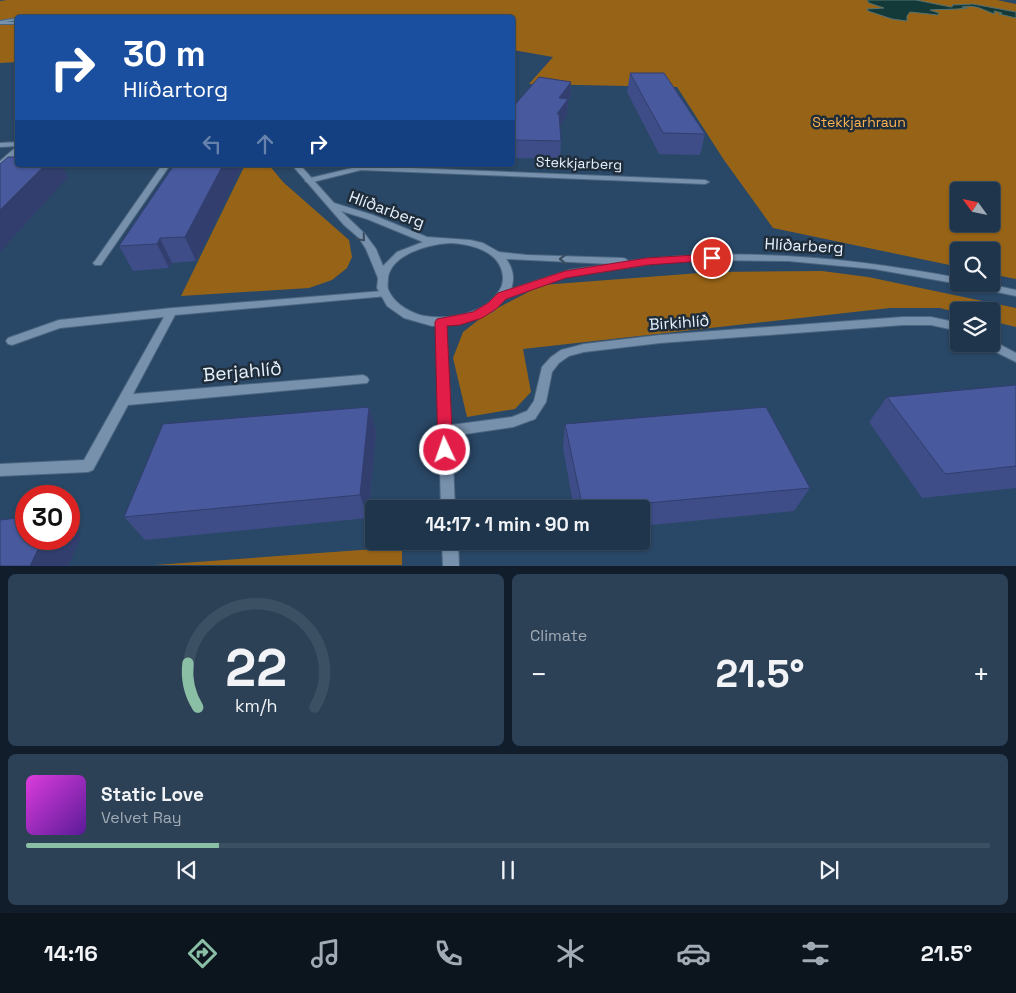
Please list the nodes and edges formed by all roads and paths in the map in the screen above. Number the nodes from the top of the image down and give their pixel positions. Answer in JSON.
{"nodes":[{"id":1,"x":15,"y":20,"type":"edge"},
{"id":2,"x":0,"y":23,"type":"edge"},
{"id":3,"x":15,"y":23,"type":"edge"},
{"id":4,"x":15,"y":144,"type":"edge"},
{"id":5,"x":0,"y":145,"type":"edge"},
{"id":6,"x":15,"y":152,"type":"edge"},
{"id":7,"x":0,"y":165,"type":"edge"},
{"id":8,"x":165,"y":167,"type":"edge"},
{"id":9,"x":298,"y":167,"type":"edge"},
{"id":10,"x":358,"y":167,"type":"edge"},
{"id":11,"x":382,"y":167,"type":"edge"},
{"id":12,"x":309,"y":181,"type":"junction"},
{"id":13,"x":705,"y":182,"type":"dead end"},
{"id":14,"x":332,"y":205,"type":"junction"},
{"id":15,"x":432,"y":241,"type":"junction"},
{"id":16,"x":498,"y":255,"type":"junction"},
{"id":17,"x":647,"y":262,"type":"junction"},
{"id":18,"x":98,"y":263,"type":"dead end"},
{"id":19,"x":382,"y":276,"type":"junction"},
{"id":20,"x":950,"y":279,"type":"edge"},
{"id":21,"x":1000,"y":290,"type":"edge"},
{"id":22,"x":1016,"y":293,"type":"edge"},
{"id":23,"x":383,"y":294,"type":"junction"},
{"id":24,"x":502,"y":296,"type":"junction"},
{"id":25,"x":172,"y":312,"type":"junction"},
{"id":26,"x":441,"y":322,"type":"junction"},
{"id":27,"x":950,"y":325,"type":"edge"},
{"id":28,"x":12,"y":342,"type":"dead end"},
{"id":29,"x":1000,"y":349,"type":"edge"},
{"id":30,"x":1016,"y":358,"type":"edge"},
{"id":31,"x":364,"y":380,"type":"dead end"},
{"id":32,"x":124,"y":400,"type":"junction"},
{"id":33,"x":444,"y":431,"type":"junction"},
{"id":34,"x":0,"y":470,"type":"edge"},
{"id":35,"x":448,"y":500,"type":"edge"},
{"id":36,"x":450,"y":550,"type":"edge"},
{"id":37,"x":451,"y":566,"type":"edge"}],
"edges":[{"from":1,"to":2,"type":"street"},
{"from":2,"to":3,"type":"street"},
{"from":4,"to":5,"type":"street"},
{"from":6,"to":7,"type":"street"},
{"from":8,"to":18,"type":"street"},
{"from":9,"to":12,"type":"street","name":"Hlíðarberg"},
{"from":10,"to":12,"type":"street","name":"Stekkjarberg"},
{"from":11,"to":13,"type":"street","name":"Stekkjarberg"},
{"from":12,"to":14,"type":"street","name":"Hlíðarberg"},
{"from":14,"to":15,"type":"street","name":"Hlíðarberg"},
{"from":14,"to":19,"type":"street","name":"Hlíðarberg","one_way":true},
{"from":15,"to":16,"type":"street"},
{"from":15,"to":19,"type":"street"},
{"from":17,"to":16,"type":"street","name":"Hlíðarberg","one_way":true},
{"from":16,"to":24,"type":"street"},
{"from":17,"to":20,"type":"street","name":"Hlíðarberg"},
{"from":17,"to":24,"type":"street","name":"Hlíðarberg"},
{"from":19,"to":23,"type":"street"},
{"from":21,"to":22,"type":"street"},
{"from":23,"to":25,"type":"street"},
{"from":23,"to":26,"type":"street"},
{"from":24,"to":26,"type":"street"},
{"from":25,"to":28,"type":"street"},
{"from":25,"to":32,"type":"street"},
{"from":26,"to":33,"type":"street"},
{"from":27,"to":33,"type":"street","name":"Birkihlíð"},
{"from":29,"to":30,"type":"street"},
{"from":31,"to":32,"type":"street","name":"Berjahlíð"},
{"from":32,"to":34,"type":"street"},
{"from":33,"to":35,"type":"street"},
{"from":36,"to":37,"type":"street"}]}
